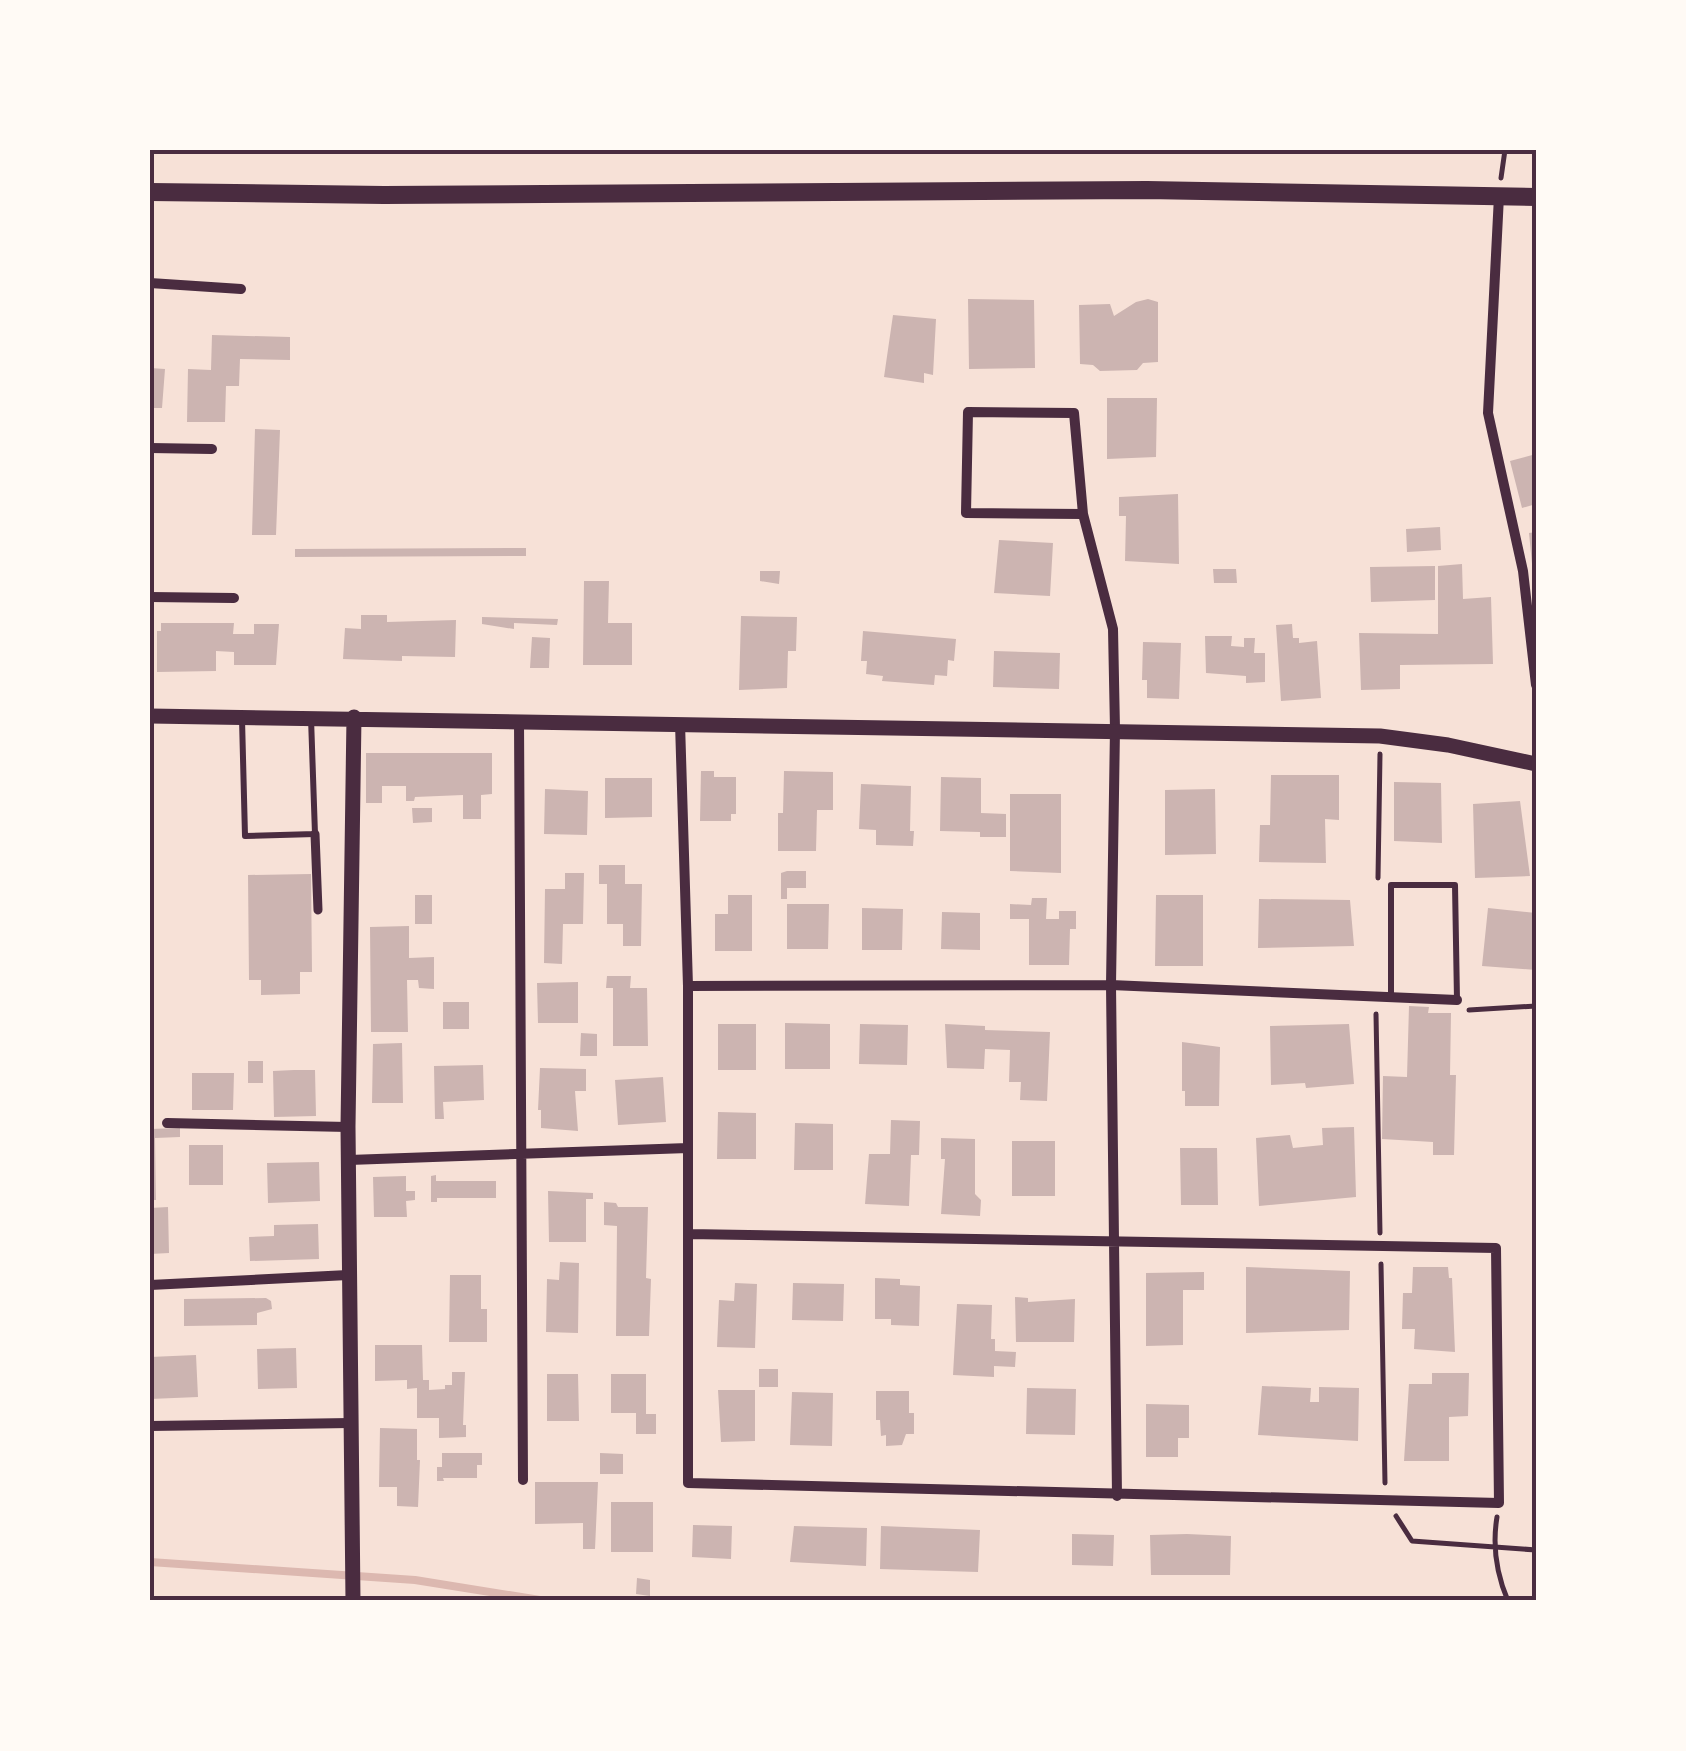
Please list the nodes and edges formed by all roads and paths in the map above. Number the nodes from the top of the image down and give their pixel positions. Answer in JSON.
{"nodes":[{"id":1,"x":150,"y":192,"type":"edge"},
{"id":2,"x":1499,"y":196,"type":"junction"},
{"id":3,"x":1536,"y":197,"type":"edge"},
{"id":4,"x":150,"y":283,"type":"edge"},
{"id":5,"x":241,"y":288,"type":"dead end"},
{"id":6,"x":150,"y":448,"type":"edge"},
{"id":7,"x":212,"y":448,"type":"dead end"},
{"id":8,"x":1083,"y":514,"type":"junction"},
{"id":9,"x":150,"y":597,"type":"edge"},
{"id":10,"x":234,"y":598,"type":"dead end"},
{"id":11,"x":1536,"y":685,"type":"edge"},
{"id":12,"x":150,"y":716,"type":"edge"},
{"id":13,"x":310,"y":716,"type":"junction"},
{"id":14,"x":354,"y":717,"type":"junction"},
{"id":15,"x":242,"y":718,"type":"junction"},
{"id":16,"x":519,"y":720,"type":"junction"},
{"id":17,"x":680,"y":722,"type":"junction"},
{"id":18,"x":1115,"y":730,"type":"junction"},
{"id":19,"x":1380,"y":736,"type":"junction"},
{"id":20,"x":1536,"y":764,"type":"edge"},
{"id":21,"x":314,"y":834,"type":"junction"},
{"id":22,"x":1378,"y":885,"type":"dead end"},
{"id":23,"x":318,"y":910,"type":"dead end"},
{"id":24,"x":1111,"y":984,"type":"junction"},
{"id":25,"x":688,"y":986,"type":"junction"},
{"id":26,"x":1376,"y":996,"type":"junction"},
{"id":27,"x":1391,"y":997,"type":"junction"},
{"id":28,"x":1457,"y":1000,"type":"junction"},
{"id":29,"x":1536,"y":1006,"type":"edge"},
{"id":30,"x":167,"y":1124,"type":"dead end"},
{"id":31,"x":348,"y":1127,"type":"junction"},
{"id":32,"x":688,"y":1148,"type":"junction"},
{"id":33,"x":520,"y":1155,"type":"junction"},
{"id":34,"x":349,"y":1160,"type":"junction"},
{"id":35,"x":688,"y":1234,"type":"junction"},
{"id":36,"x":1114,"y":1240,"type":"junction"},
{"id":37,"x":1380,"y":1246,"type":"junction"},
{"id":38,"x":348,"y":1274,"type":"junction"},
{"id":39,"x":150,"y":1285,"type":"edge"},
{"id":40,"x":350,"y":1423,"type":"junction"},
{"id":41,"x":150,"y":1426,"type":"edge"},
{"id":42,"x":523,"y":1480,"type":"dead end"},
{"id":43,"x":1117,"y":1496,"type":"junction"},
{"id":44,"x":1386,"y":1501,"type":"junction"},
{"id":45,"x":1499,"y":1503,"type":"junction"},
{"id":46,"x":1494,"y":1548,"type":"junction"},
{"id":47,"x":1536,"y":1550,"type":"edge"},
{"id":48,"x":352,"y":1600,"type":"edge"},
{"id":49,"x":1508,"y":1601,"type":"edge"}],
"edges":[{"from":1,"to":2,"type":"main road"},
{"from":2,"to":3,"type":"main road"},
{"from":2,"to":11,"type":"street"},
{"from":4,"to":5,"type":"street"},
{"from":6,"to":7,"type":"street"},
{"from":8,"to":8,"type":"street"},
{"from":8,"to":18,"type":"street"},
{"from":9,"to":10,"type":"street"},
{"from":12,"to":15,"type":"street"},
{"from":13,"to":14,"type":"street"},
{"from":13,"to":15,"type":"street"},
{"from":13,"to":21,"type":"lane"},
{"from":14,"to":16,"type":"street"},
{"from":14,"to":31,"type":"street"},
{"from":15,"to":21,"type":"lane"},
{"from":16,"to":17,"type":"street"},
{"from":16,"to":33,"type":"street"},
{"from":17,"to":18,"type":"street"},
{"from":17,"to":25,"type":"street"},
{"from":18,"to":19,"type":"street"},
{"from":18,"to":24,"type":"street"},
{"from":19,"to":20,"type":"street"},
{"from":19,"to":22,"type":"path"},
{"from":21,"to":23,"type":"street"},
{"from":24,"to":25,"type":"street"},
{"from":24,"to":26,"type":"street"},
{"from":24,"to":36,"type":"street"},
{"from":25,"to":32,"type":"street"},
{"from":26,"to":27,"type":"street"},
{"from":26,"to":37,"type":"path"},
{"from":27,"to":28,"type":"street"},
{"from":27,"to":28,"type":"lane"},
{"from":28,"to":29,"type":"path"},
{"from":30,"to":31,"type":"street"},
{"from":31,"to":34,"type":"street"},
{"from":32,"to":33,"type":"street"},
{"from":32,"to":35,"type":"street"},
{"from":33,"to":34,"type":"street"},
{"from":33,"to":42,"type":"street"},
{"from":34,"to":38,"type":"street"},
{"from":35,"to":36,"type":"street"},
{"from":35,"to":43,"type":"street"},
{"from":36,"to":37,"type":"street"},
{"from":36,"to":43,"type":"street"},
{"from":37,"to":44,"type":"path"},
{"from":37,"to":45,"type":"street"},
{"from":38,"to":39,"type":"street"},
{"from":38,"to":40,"type":"street"},
{"from":40,"to":41,"type":"street"},
{"from":40,"to":48,"type":"street"},
{"from":43,"to":44,"type":"street"},
{"from":44,"to":45,"type":"street"},
{"from":44,"to":46,"type":"path"},
{"from":45,"to":46,"type":"path"},
{"from":46,"to":47,"type":"path"},
{"from":46,"to":49,"type":"path"}]}
